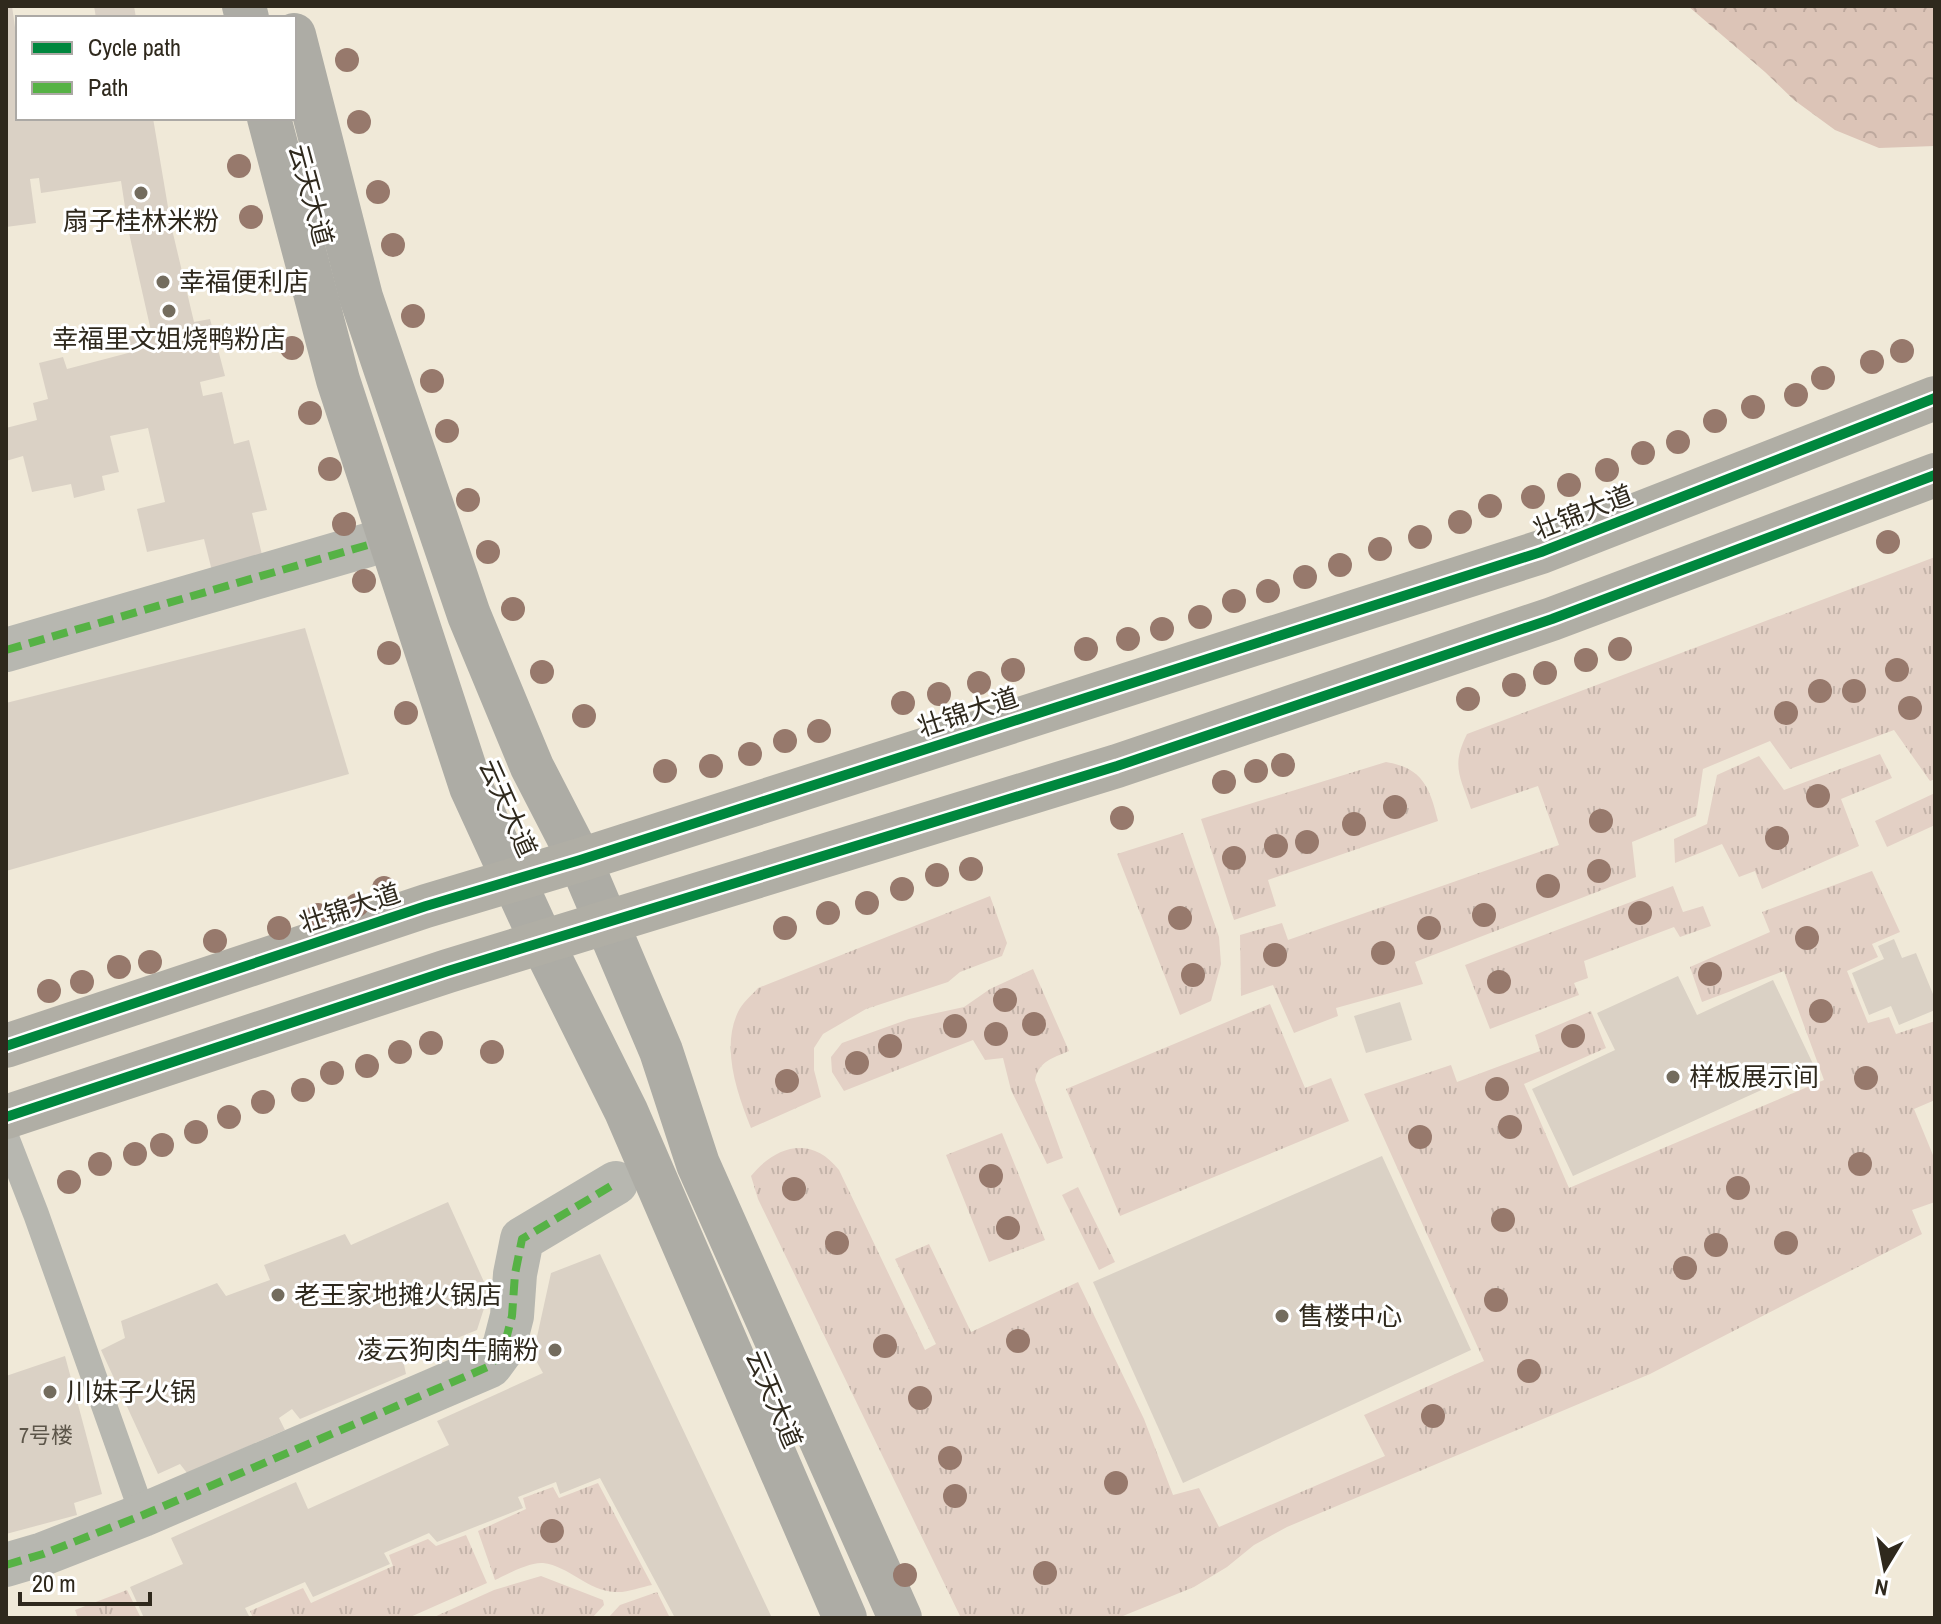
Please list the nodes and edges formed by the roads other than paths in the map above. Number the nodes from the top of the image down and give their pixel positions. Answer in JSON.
{"nodes":[{"id":1,"x":296,"y":43,"type":"edge"},
{"id":2,"x":270,"y":120,"type":"edge"},
{"id":3,"x":1935,"y":398,"type":"edge"},
{"id":4,"x":1935,"y":475,"type":"edge"},
{"id":5,"x":368,"y":545,"type":"dead end"},
{"id":6,"x":6,"y":650,"type":"edge"},
{"id":7,"x":580,"y":860,"type":"junction"},
{"id":8,"x":515,"y":879,"type":"junction"},
{"id":9,"x":607,"y":923,"type":"junction"},
{"id":10,"x":542,"y":942,"type":"junction"},
{"id":11,"x":6,"y":1046,"type":"edge"},
{"id":12,"x":6,"y":1117,"type":"edge"},
{"id":13,"x":6,"y":1137,"type":"edge"},
{"id":14,"x":616,"y":1183,"type":"dead end"},
{"id":15,"x":143,"y":1515,"type":"junction"},
{"id":16,"x":6,"y":1565,"type":"edge"},
{"id":17,"x":845,"y":1618,"type":"edge"},
{"id":18,"x":900,"y":1618,"type":"edge"}],
"edges":[{"from":1,"to":7,"type":"main road","name":"云天大道"},
{"from":2,"to":8,"type":"main road","name":"云天大道"},
{"from":3,"to":7,"type":"main road","name":"壮锦大道"},
{"from":4,"to":9,"type":"main road"},
{"from":5,"to":6,"type":"street"},
{"from":7,"to":8,"type":"main road","name":"壮锦大道"},
{"from":7,"to":9,"type":"main road","name":"云天大道"},
{"from":8,"to":10,"type":"main road","name":"云天大道"},
{"from":8,"to":11,"type":"main road","name":"壮锦大道"},
{"from":9,"to":10,"type":"main road"},
{"from":9,"to":18,"type":"main road","name":"云天大道"},
{"from":10,"to":12,"type":"main road"},
{"from":10,"to":17,"type":"main road","name":"云天大道"},
{"from":13,"to":15,"type":"lane"},
{"from":14,"to":15,"type":"street"},
{"from":15,"to":16,"type":"street"}]}
